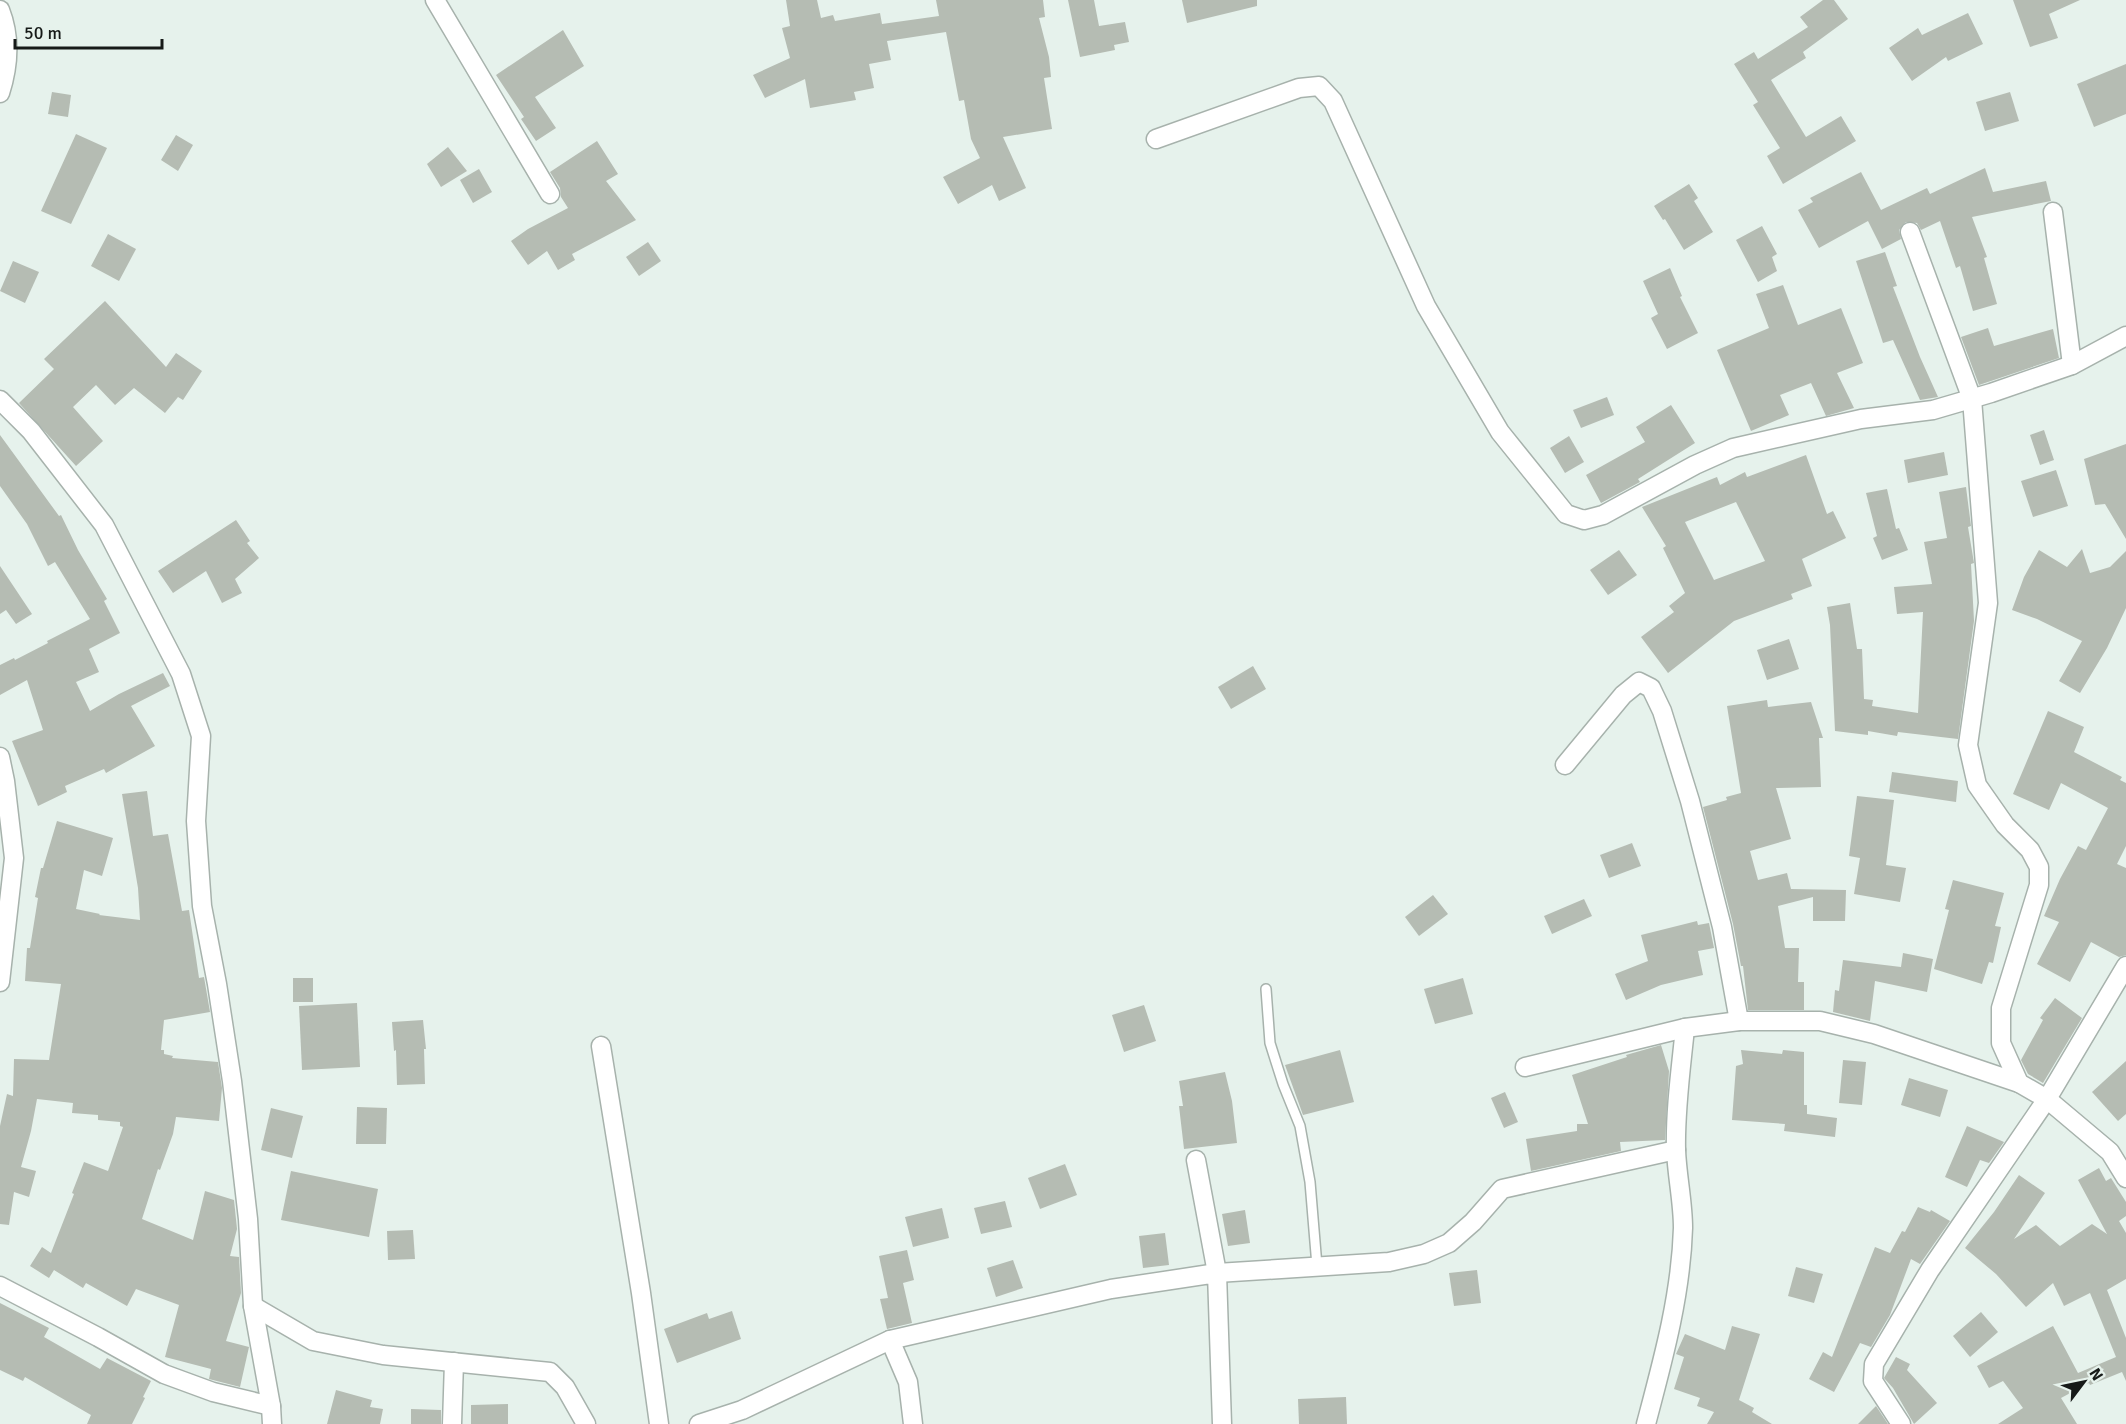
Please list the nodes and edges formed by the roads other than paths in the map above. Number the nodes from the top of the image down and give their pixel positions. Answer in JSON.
{"nodes":[{"id":1,"x":435,"y":0,"type":"edge"},
{"id":2,"x":0,"y":10,"type":"edge"},
{"id":3,"x":0,"y":93,"type":"edge"},
{"id":4,"x":1156,"y":139,"type":"dead end"},
{"id":5,"x":550,"y":194,"type":"dead end"},
{"id":6,"x":2053,"y":212,"type":"dead end"},
{"id":7,"x":1910,"y":232,"type":"dead end"},
{"id":8,"x":2126,"y":336,"type":"edge"},
{"id":9,"x":2072,"y":365,"type":"junction"},
{"id":10,"x":1972,"y":399,"type":"junction"},
{"id":11,"x":0,"y":400,"type":"edge"},
{"id":12,"x":0,"y":757,"type":"edge"},
{"id":13,"x":1565,"y":765,"type":"dead end"},
{"id":14,"x":2126,"y":966,"type":"edge"},
{"id":15,"x":0,"y":982,"type":"edge"},
{"id":16,"x":1266,"y":989,"type":"dead end"},
{"id":17,"x":1739,"y":1021,"type":"junction"},
{"id":18,"x":1685,"y":1028,"type":"junction"},
{"id":19,"x":601,"y":1046,"type":"dead end"},
{"id":20,"x":1525,"y":1067,"type":"dead end"},
{"id":21,"x":2019,"y":1083,"type":"junction"},
{"id":22,"x":2047,"y":1099,"type":"junction"},
{"id":23,"x":1676,"y":1150,"type":"junction"},
{"id":24,"x":1196,"y":1160,"type":"dead end"},
{"id":25,"x":2126,"y":1178,"type":"edge"},
{"id":26,"x":1317,"y":1266,"type":"junction"},
{"id":27,"x":1217,"y":1273,"type":"junction"},
{"id":28,"x":0,"y":1286,"type":"edge"},
{"id":29,"x":253,"y":1306,"type":"junction"},
{"id":30,"x":890,"y":1340,"type":"junction"},
{"id":31,"x":454,"y":1362,"type":"junction"},
{"id":32,"x":272,"y":1415,"type":"edge"},
{"id":33,"x":452,"y":1424,"type":"edge"},
{"id":34,"x":586,"y":1424,"type":"edge"},
{"id":35,"x":659,"y":1424,"type":"edge"},
{"id":36,"x":699,"y":1424,"type":"edge"},
{"id":37,"x":913,"y":1424,"type":"edge"},
{"id":38,"x":1222,"y":1424,"type":"edge"},
{"id":39,"x":1646,"y":1424,"type":"edge"},
{"id":40,"x":1901,"y":1424,"type":"edge"}],
"edges":[{"from":1,"to":5,"type":"street"},
{"from":2,"to":3,"type":"street"},
{"from":4,"to":10,"type":"street"},
{"from":6,"to":9,"type":"street"},
{"from":7,"to":10,"type":"street"},
{"from":8,"to":9,"type":"street"},
{"from":9,"to":10,"type":"street"},
{"from":10,"to":21,"type":"street"},
{"from":11,"to":29,"type":"street"},
{"from":12,"to":15,"type":"street"},
{"from":13,"to":17,"type":"street"},
{"from":14,"to":22,"type":"street"},
{"from":16,"to":26,"type":"lane"},
{"from":17,"to":18,"type":"street"},
{"from":17,"to":21,"type":"street"},
{"from":18,"to":20,"type":"street"},
{"from":18,"to":23,"type":"street"},
{"from":19,"to":35,"type":"street"},
{"from":21,"to":22,"type":"street"},
{"from":22,"to":25,"type":"street"},
{"from":22,"to":40,"type":"street"},
{"from":23,"to":26,"type":"street"},
{"from":23,"to":39,"type":"street"},
{"from":24,"to":27,"type":"street"},
{"from":26,"to":27,"type":"street"},
{"from":27,"to":30,"type":"street"},
{"from":27,"to":38,"type":"street"},
{"from":28,"to":32,"type":"street"},
{"from":29,"to":31,"type":"street"},
{"from":29,"to":32,"type":"street"},
{"from":30,"to":36,"type":"street"},
{"from":30,"to":37,"type":"street"},
{"from":31,"to":33,"type":"street"},
{"from":31,"to":34,"type":"street"}]}
